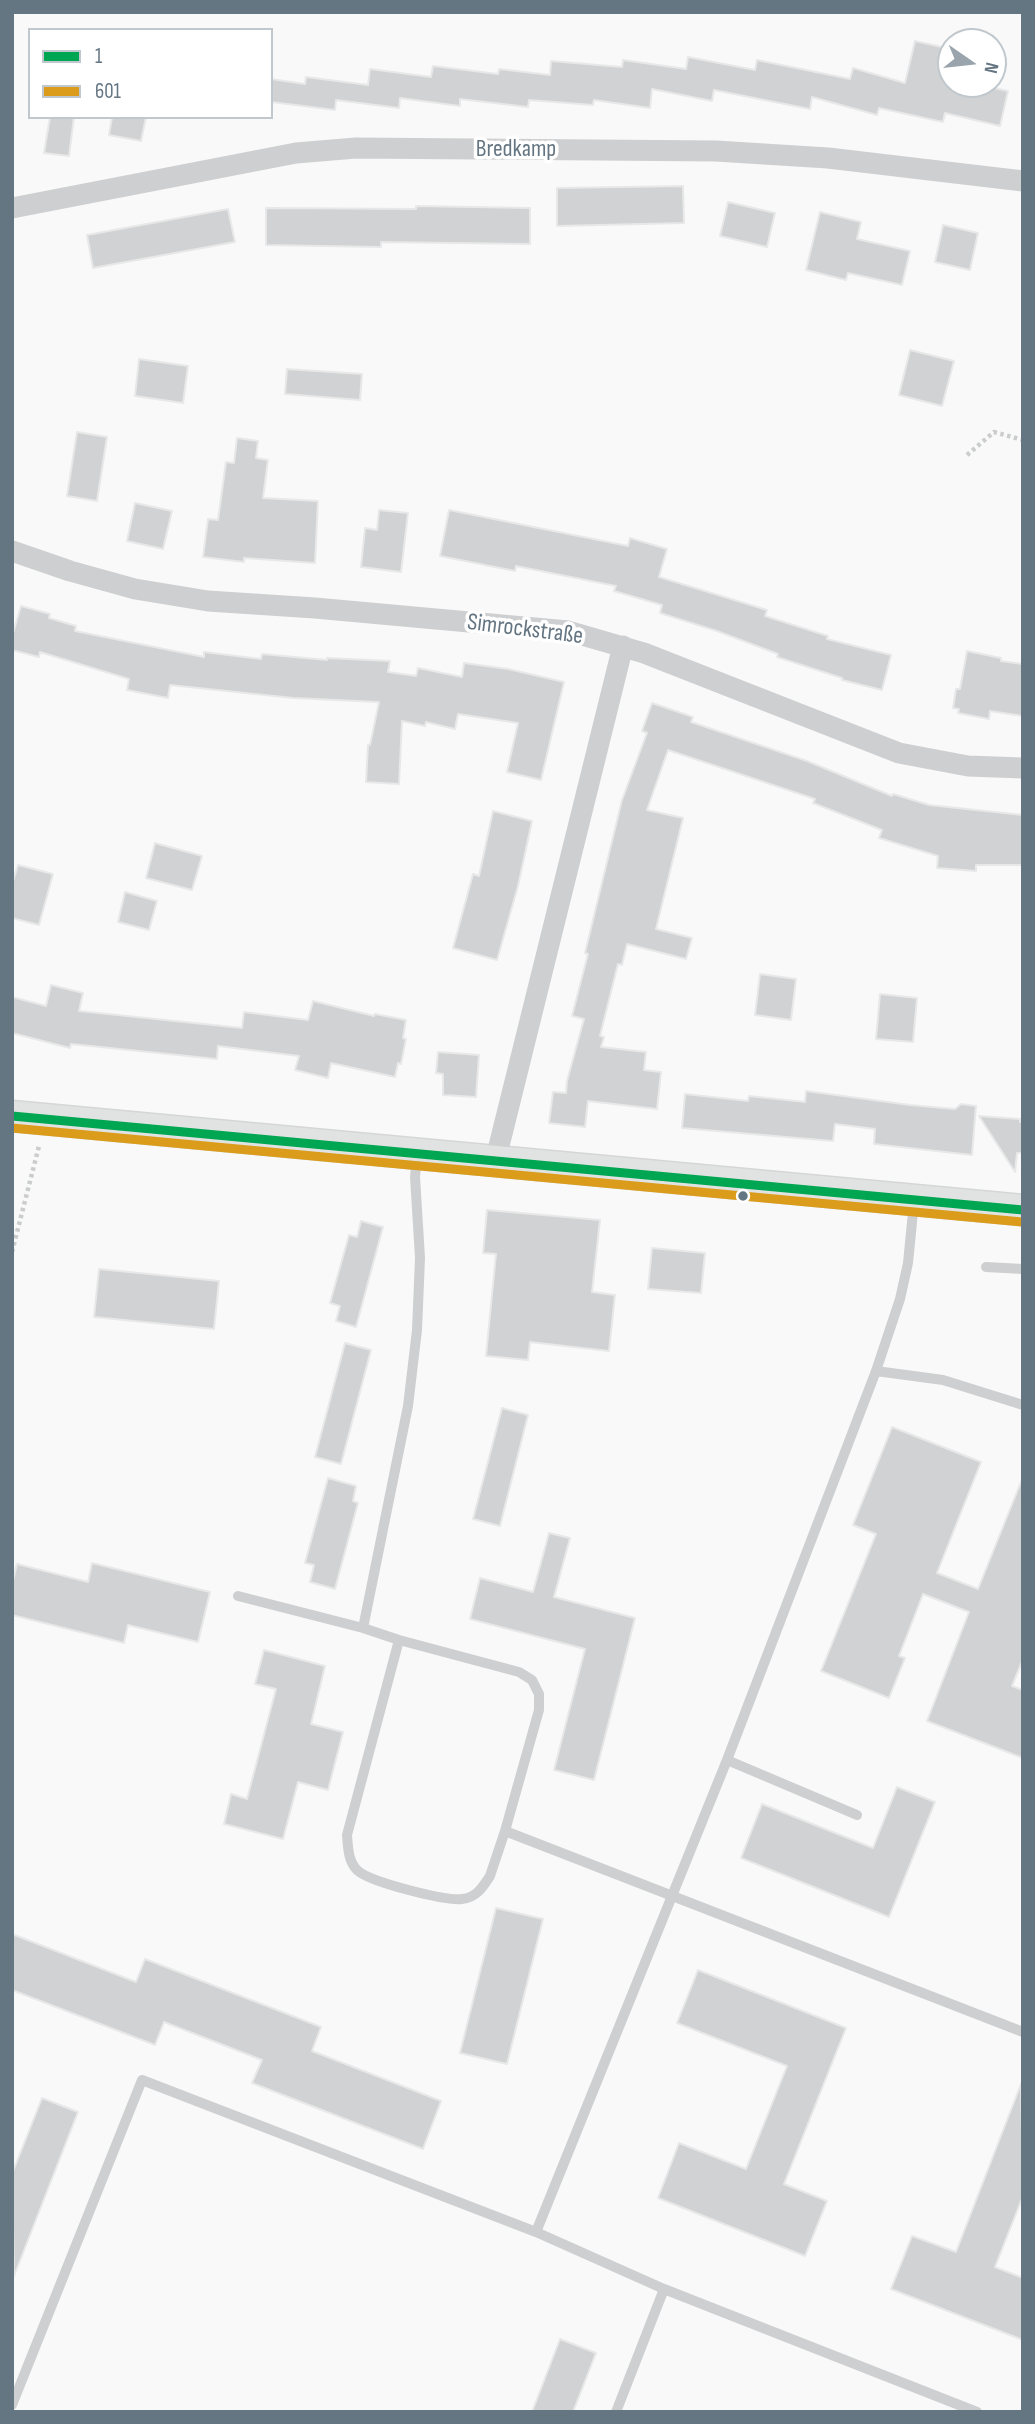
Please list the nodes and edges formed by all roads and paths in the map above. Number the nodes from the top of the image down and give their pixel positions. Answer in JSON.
{"nodes":[{"id":1,"x":1023,"y":181,"type":"edge"},
{"id":2,"x":12,"y":208,"type":"edge"},
{"id":3,"x":1023,"y":440,"type":"edge"},
{"id":4,"x":967,"y":455,"type":"dead end"},
{"id":5,"x":12,"y":551,"type":"edge"},
{"id":6,"x":623,"y":646,"type":"junction"},
{"id":7,"x":1023,"y":768,"type":"edge"},
{"id":8,"x":12,"y":1116,"type":"edge"},
{"id":9,"x":40,"y":1142,"type":"dead end"},
{"id":10,"x":417,"y":1155,"type":"junction"},
{"id":11,"x":495,"y":1161,"type":"junction"},
{"id":12,"x":914,"y":1200,"type":"junction"},
{"id":13,"x":1023,"y":1210,"type":"edge"},
{"id":14,"x":12,"y":1252,"type":"edge"},
{"id":15,"x":986,"y":1267,"type":"dead end"},
{"id":16,"x":1023,"y":1269,"type":"edge"},
{"id":17,"x":876,"y":1371,"type":"junction"},
{"id":18,"x":1023,"y":1405,"type":"edge"},
{"id":19,"x":238,"y":1596,"type":"dead end"},
{"id":20,"x":363,"y":1628,"type":"junction"},
{"id":21,"x":399,"y":1640,"type":"junction"},
{"id":22,"x":727,"y":1760,"type":"junction"},
{"id":23,"x":857,"y":1815,"type":"dead end"},
{"id":24,"x":505,"y":1830,"type":"junction"},
{"id":25,"x":671,"y":1895,"type":"junction"},
{"id":26,"x":1023,"y":2032,"type":"edge"},
{"id":27,"x":536,"y":2232,"type":"junction"},
{"id":28,"x":664,"y":2289,"type":"junction"},
{"id":29,"x":12,"y":2405,"type":"edge"},
{"id":30,"x":961,"y":2409,"type":"edge"},
{"id":31,"x":617,"y":2412,"type":"edge"},
{"id":32,"x":977,"y":2412,"type":"edge"}],
"edges":[{"from":1,"to":2,"type":"street","name":"Bredkamp"},
{"from":3,"to":4,"type":"path"},
{"from":5,"to":6,"type":"street","name":"Simrockstraße"},
{"from":6,"to":7,"type":"street","name":"Simrockstraße"},
{"from":6,"to":11,"type":"street"},
{"from":8,"to":10,"type":"street"},
{"from":9,"to":14,"type":"path"},
{"from":10,"to":11,"type":"street"},
{"from":10,"to":20,"type":"lane"},
{"from":11,"to":12,"type":"street"},
{"from":12,"to":13,"type":"street"},
{"from":12,"to":17,"type":"lane"},
{"from":15,"to":16,"type":"lane"},
{"from":17,"to":18,"type":"lane"},
{"from":17,"to":22,"type":"lane"},
{"from":19,"to":20,"type":"lane"},
{"from":20,"to":21,"type":"lane"},
{"from":21,"to":24,"type":"lane"},
{"from":21,"to":24,"type":"lane"},
{"from":22,"to":23,"type":"lane"},
{"from":22,"to":25,"type":"lane"},
{"from":24,"to":25,"type":"lane"},
{"from":25,"to":26,"type":"lane"},
{"from":25,"to":27,"type":"lane"},
{"from":27,"to":28,"type":"lane"},
{"from":27,"to":29,"type":"lane"},
{"from":28,"to":30,"type":"lane"},
{"from":28,"to":31,"type":"lane"},
{"from":30,"to":32,"type":"lane"}]}
